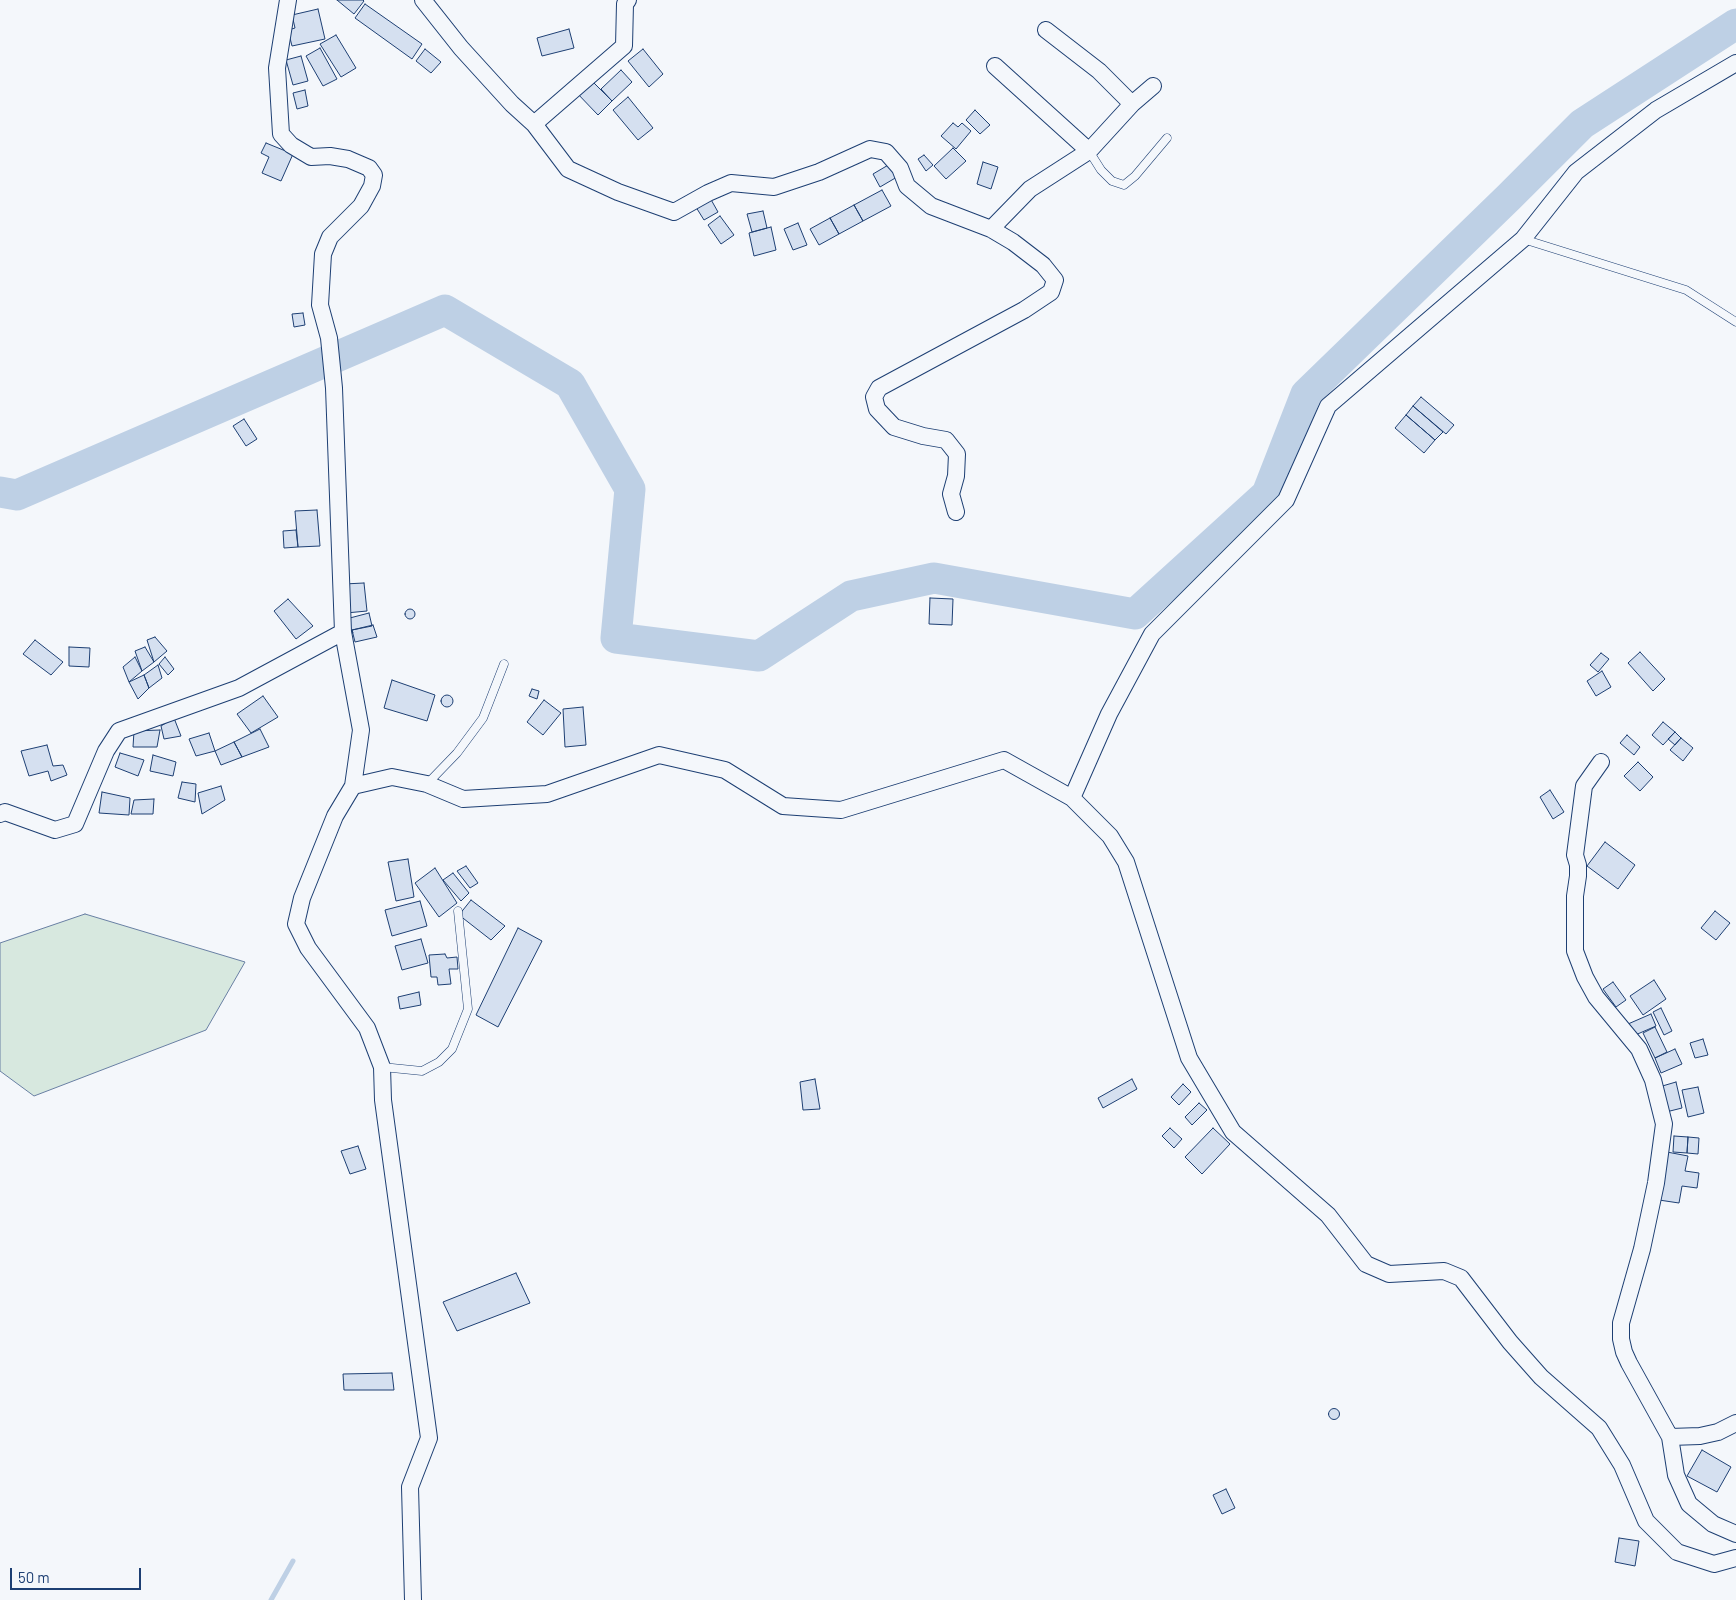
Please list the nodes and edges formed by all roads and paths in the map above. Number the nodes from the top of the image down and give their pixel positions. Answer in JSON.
{"nodes":[{"id":1,"x":288,"y":0,"type":"edge"},
{"id":2,"x":423,"y":0,"type":"edge"},
{"id":3,"x":628,"y":0,"type":"edge"},
{"id":4,"x":1046,"y":30,"type":"dead end"},
{"id":5,"x":1736,"y":63,"type":"edge"},
{"id":6,"x":995,"y":66,"type":"dead end"},
{"id":7,"x":1152,"y":86,"type":"dead end"},
{"id":8,"x":1132,"y":104,"type":"junction"},
{"id":9,"x":534,"y":124,"type":"junction"},
{"id":10,"x":1167,"y":138,"type":"dead end"},
{"id":11,"x":1089,"y":151,"type":"junction"},
{"id":12,"x":991,"y":229,"type":"junction"},
{"id":13,"x":1523,"y":238,"type":"junction"},
{"id":14,"x":1736,"y":322,"type":"edge"},
{"id":15,"x":956,"y":512,"type":"dead end"},
{"id":16,"x":343,"y":632,"type":"junction"},
{"id":17,"x":504,"y":664,"type":"dead end"},
{"id":18,"x":1601,"y":762,"type":"dead end"},
{"id":19,"x":427,"y":784,"type":"junction"},
{"id":20,"x":353,"y":786,"type":"junction"},
{"id":21,"x":1072,"y":798,"type":"junction"},
{"id":22,"x":0,"y":814,"type":"edge"},
{"id":23,"x":458,"y":911,"type":"dead end"},
{"id":24,"x":382,"y":1067,"type":"junction"},
{"id":25,"x":1736,"y":1423,"type":"edge"},
{"id":26,"x":1670,"y":1437,"type":"junction"},
{"id":27,"x":1736,"y":1534,"type":"edge"},
{"id":28,"x":1736,"y":1558,"type":"edge"},
{"id":29,"x":413,"y":1600,"type":"edge"}],
"edges":[{"from":1,"to":16,"type":"street"},
{"from":2,"to":9,"type":"street"},
{"from":3,"to":9,"type":"street"},
{"from":4,"to":8,"type":"street"},
{"from":5,"to":13,"type":"street"},
{"from":6,"to":11,"type":"street"},
{"from":7,"to":8,"type":"street"},
{"from":8,"to":11,"type":"street"},
{"from":9,"to":12,"type":"street"},
{"from":10,"to":11,"type":"lane"},
{"from":11,"to":12,"type":"street"},
{"from":12,"to":15,"type":"street"},
{"from":13,"to":14,"type":"lane"},
{"from":13,"to":21,"type":"street"},
{"from":16,"to":20,"type":"street"},
{"from":16,"to":22,"type":"street"},
{"from":17,"to":19,"type":"lane"},
{"from":18,"to":26,"type":"street"},
{"from":19,"to":20,"type":"street"},
{"from":19,"to":21,"type":"street"},
{"from":20,"to":24,"type":"street"},
{"from":21,"to":28,"type":"street"},
{"from":23,"to":24,"type":"lane"},
{"from":24,"to":29,"type":"street"},
{"from":25,"to":26,"type":"street"},
{"from":26,"to":27,"type":"street"}]}
